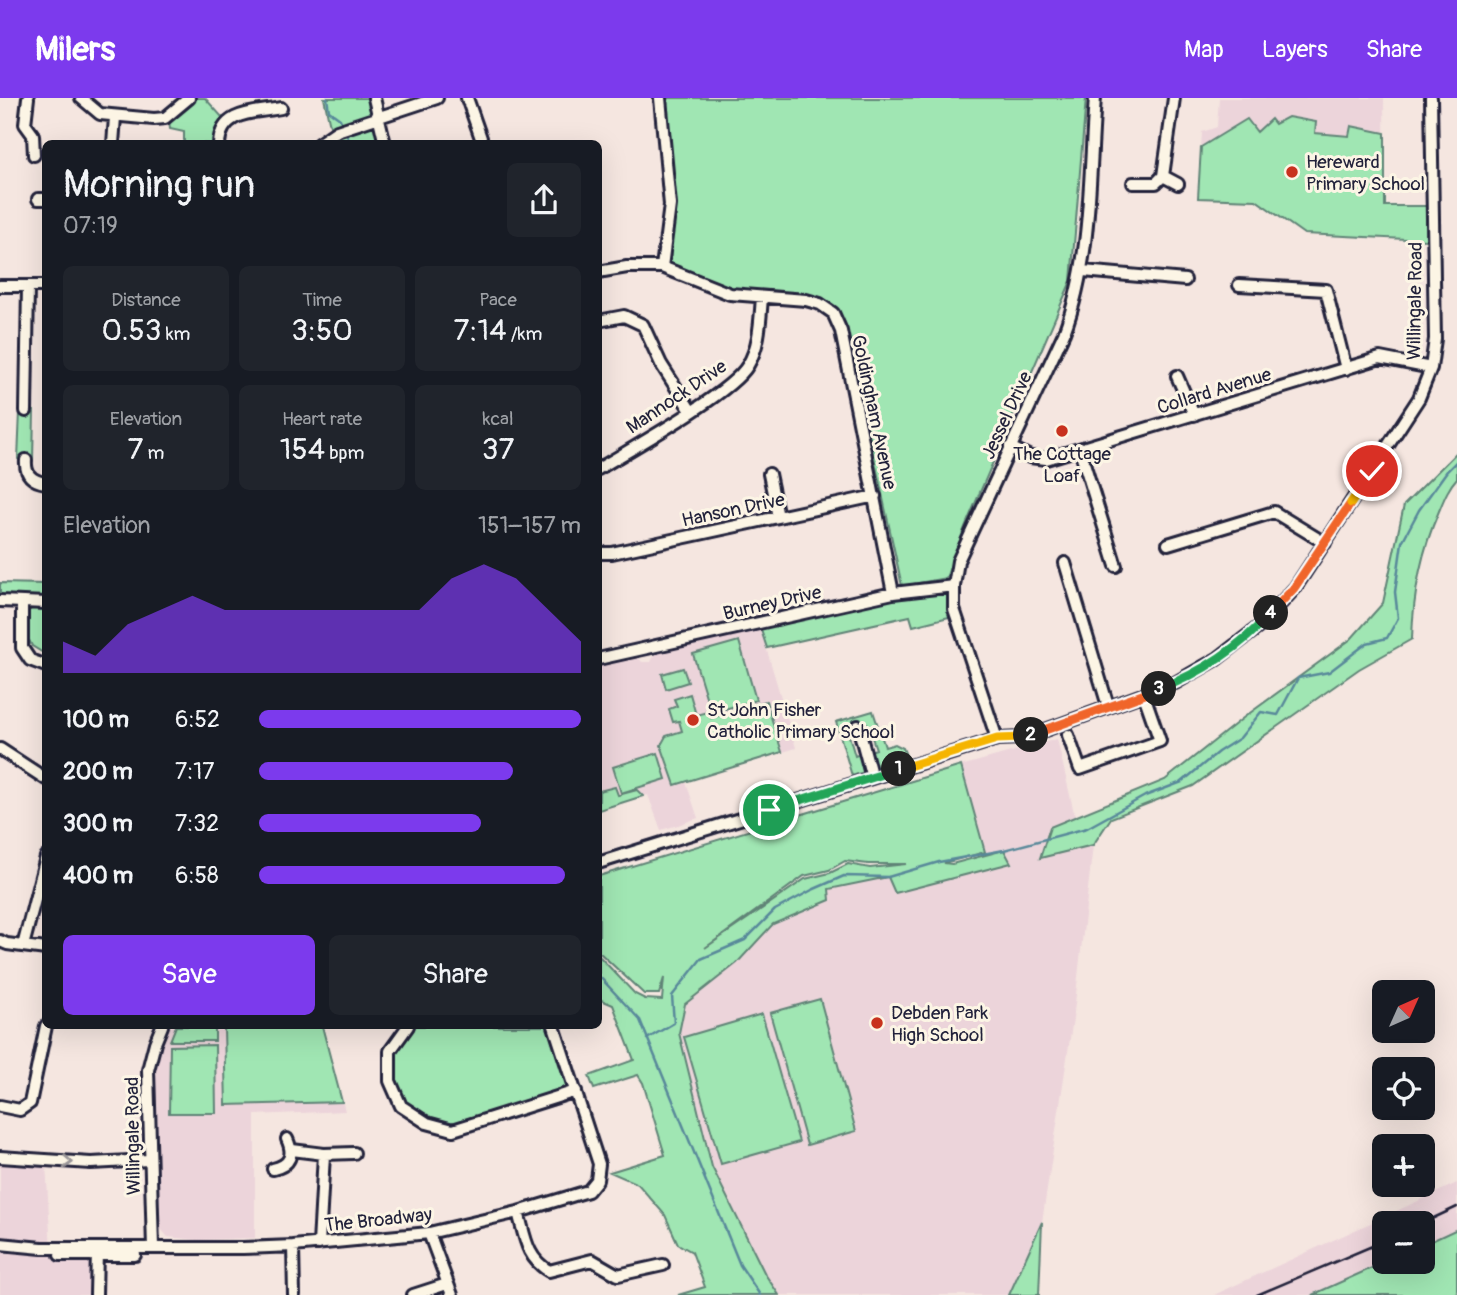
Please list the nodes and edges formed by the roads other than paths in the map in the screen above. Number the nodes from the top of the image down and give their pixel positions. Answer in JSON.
{"nodes":[{"id":1,"x":28,"y":98,"type":"edge"},
{"id":2,"x":80,"y":98,"type":"edge"},
{"id":3,"x":189,"y":98,"type":"edge"},
{"id":4,"x":374,"y":98,"type":"edge"},
{"id":5,"x":436,"y":98,"type":"edge"},
{"id":6,"x":467,"y":98,"type":"edge"},
{"id":7,"x":660,"y":98,"type":"edge"},
{"id":8,"x":1095,"y":98,"type":"edge"},
{"id":9,"x":1174,"y":98,"type":"edge"},
{"id":10,"x":1431,"y":98,"type":"edge"},
{"id":11,"x":281,"y":107,"type":"dead end"},
{"id":12,"x":379,"y":116,"type":"junction"},
{"id":13,"x":115,"y":117,"type":"junction"},
{"id":14,"x":113,"y":140,"type":"edge"},
{"id":15,"x":220,"y":140,"type":"edge"},
{"id":16,"x":324,"y":140,"type":"edge"},
{"id":17,"x":384,"y":140,"type":"edge"},
{"id":18,"x":482,"y":140,"type":"edge"},
{"id":19,"x":34,"y":155,"type":"dead end"},
{"id":20,"x":1163,"y":176,"type":"junction"},
{"id":21,"x":1133,"y":183,"type":"dead end"},
{"id":22,"x":1178,"y":184,"type":"dead end"},
{"id":23,"x":662,"y":267,"type":"junction"},
{"id":24,"x":602,"y":271,"type":"edge"},
{"id":25,"x":1083,"y":271,"type":"junction"},
{"id":26,"x":1185,"y":280,"type":"dead end"},
{"id":27,"x":1239,"y":285,"type":"dead end"},
{"id":28,"x":0,"y":286,"type":"edge"},
{"id":29,"x":28,"y":286,"type":"junction"},
{"id":30,"x":42,"y":286,"type":"edge"},
{"id":31,"x":762,"y":297,"type":"junction"},
{"id":32,"x":602,"y":320,"type":"edge"},
{"id":33,"x":1431,"y":368,"type":"junction"},
{"id":34,"x":1346,"y":369,"type":"junction"},
{"id":35,"x":1177,"y":376,"type":"dead end"},
{"id":36,"x":26,"y":411,"type":"dead end"},
{"id":37,"x":691,"y":411,"type":"junction"},
{"id":38,"x":1194,"y":415,"type":"junction"},
{"id":39,"x":1010,"y":447,"type":"junction"},
{"id":40,"x":1080,"y":450,"type":"junction"},
{"id":41,"x":26,"y":460,"type":"dead end"},
{"id":42,"x":602,"y":467,"type":"edge"},
{"id":43,"x":769,"y":474,"type":"dead end"},
{"id":44,"x":42,"y":482,"type":"edge"},
{"id":45,"x":875,"y":496,"type":"junction"},
{"id":46,"x":778,"y":517,"type":"junction"},
{"id":47,"x":1325,"y":543,"type":"junction"},
{"id":48,"x":1168,"y":544,"type":"dead end"},
{"id":49,"x":602,"y":554,"type":"edge"},
{"id":50,"x":1065,"y":563,"type":"dead end"},
{"id":51,"x":1116,"y":566,"type":"dead end"},
{"id":52,"x":954,"y":586,"type":"junction"},
{"id":53,"x":894,"y":593,"type":"junction"},
{"id":54,"x":0,"y":601,"type":"edge"},
{"id":55,"x":22,"y":602,"type":"junction"},
{"id":56,"x":42,"y":603,"type":"edge"},
{"id":57,"x":602,"y":658,"type":"edge"},
{"id":58,"x":42,"y":664,"type":"edge"},
{"id":59,"x":1144,"y":695,"type":"junction"},
{"id":60,"x":1108,"y":706,"type":"junction"},
{"id":61,"x":858,"y":726,"type":"dead end"},
{"id":62,"x":1068,"y":735,"type":"dead end"},
{"id":63,"x":997,"y":739,"type":"junction"},
{"id":64,"x":0,"y":749,"type":"edge"},
{"id":65,"x":42,"y":776,"type":"edge"},
{"id":66,"x":872,"y":778,"type":"junction"},
{"id":67,"x":602,"y":862,"type":"edge"},
{"id":68,"x":42,"y":872,"type":"edge"},
{"id":69,"x":0,"y":941,"type":"edge"},
{"id":70,"x":23,"y":946,"type":"junction"},
{"id":71,"x":42,"y":948,"type":"edge"},
{"id":72,"x":45,"y":1029,"type":"edge"},
{"id":73,"x":161,"y":1029,"type":"edge"},
{"id":74,"x":406,"y":1029,"type":"edge"},
{"id":75,"x":555,"y":1029,"type":"edge"},
{"id":76,"x":576,"y":1091,"type":"junction"},
{"id":77,"x":0,"y":1106,"type":"edge"},
{"id":78,"x":354,"y":1153,"type":"dead end"},
{"id":79,"x":324,"y":1154,"type":"junction"},
{"id":80,"x":0,"y":1157,"type":"edge"},
{"id":81,"x":149,"y":1160,"type":"junction"},
{"id":82,"x":273,"y":1169,"type":"dead end"},
{"id":83,"x":518,"y":1212,"type":"junction"},
{"id":84,"x":429,"y":1233,"type":"junction"},
{"id":85,"x":0,"y":1244,"type":"edge"},
{"id":86,"x":319,"y":1244,"type":"junction"},
{"id":87,"x":293,"y":1246,"type":"junction"},
{"id":88,"x":153,"y":1248,"type":"junction"},
{"id":89,"x":0,"y":1251,"type":"edge"},
{"id":90,"x":97,"y":1252,"type":"junction"},
{"id":91,"x":663,"y":1265,"type":"dead end"},
{"id":92,"x":450,"y":1290,"type":"edge"},
{"id":93,"x":409,"y":1294,"type":"edge"},
{"id":94,"x":96,"y":1295,"type":"edge"},
{"id":95,"x":294,"y":1295,"type":"edge"}],
"edges":[{"from":1,"to":19,"type":"street"},
{"from":2,"to":13,"type":"street"},
{"from":3,"to":13,"type":"street"},
{"from":4,"to":12,"type":"street"},
{"from":5,"to":12,"type":"street"},
{"from":6,"to":18,"type":"street"},
{"from":7,"to":23,"type":"street"},
{"from":8,"to":25,"type":"street","name":"Jessel Drive"},
{"from":9,"to":20,"type":"street"},
{"from":10,"to":33,"type":"street","name":"Willingale Road"},
{"from":11,"to":15,"type":"street"},
{"from":12,"to":16,"type":"street"},
{"from":12,"to":17,"type":"street"},
{"from":13,"to":14,"type":"street"},
{"from":20,"to":21,"type":"street"},
{"from":20,"to":22,"type":"street"},
{"from":23,"to":24,"type":"street","name":"Goldingham Avenue"},
{"from":23,"to":31,"type":"street","name":"Goldingham Avenue"},
{"from":25,"to":26,"type":"street"},
{"from":25,"to":39,"type":"street","name":"Jessel Drive"},
{"from":27,"to":34,"type":"street"},
{"from":28,"to":29,"type":"street"},
{"from":29,"to":30,"type":"street"},
{"from":29,"to":36,"type":"street"},
{"from":31,"to":37,"type":"street","name":"Mannock Drive"},
{"from":31,"to":45,"type":"street","name":"Goldingham Avenue"},
{"from":32,"to":37,"type":"street"},
{"from":33,"to":34,"type":"street","name":"Collard Avenue"},
{"from":33,"to":47,"type":"street","name":"Willingale Road"},
{"from":34,"to":38,"type":"street","name":"Collard Avenue"},
{"from":35,"to":38,"type":"street"},
{"from":37,"to":42,"type":"street","name":"Mannock Drive"},
{"from":38,"to":40,"type":"street","name":"Collard Avenue"},
{"from":39,"to":40,"type":"street","name":"Collard Avenue"},
{"from":39,"to":52,"type":"street","name":"Jessel Drive"},
{"from":40,"to":51,"type":"street"},
{"from":41,"to":44,"type":"street"},
{"from":43,"to":46,"type":"street"},
{"from":45,"to":46,"type":"street","name":"Hanson Drive"},
{"from":45,"to":53,"type":"street","name":"Goldingham Avenue"},
{"from":46,"to":49,"type":"street","name":"Hanson Drive"},
{"from":47,"to":48,"type":"street"},
{"from":47,"to":59,"type":"street","name":"Willingale Road"},
{"from":50,"to":60,"type":"street"},
{"from":52,"to":53,"type":"street","name":"Burney Drive"},
{"from":52,"to":63,"type":"street","name":"Jessel Drive"},
{"from":53,"to":57,"type":"street","name":"Burney Drive"},
{"from":54,"to":55,"type":"street"},
{"from":55,"to":56,"type":"street"},
{"from":55,"to":58,"type":"street"},
{"from":59,"to":60,"type":"street","name":"Willingale Road"},
{"from":59,"to":62,"type":"street"},
{"from":60,"to":63,"type":"street","name":"Willingale Road"},
{"from":61,"to":66,"type":"street"},
{"from":63,"to":66,"type":"street","name":"Willingale Road"},
{"from":64,"to":65,"type":"street"},
{"from":66,"to":67,"type":"street","name":"Willingale Road"},
{"from":68,"to":70,"type":"street"},
{"from":69,"to":70,"type":"street"},
{"from":70,"to":71,"type":"street"},
{"from":72,"to":77,"type":"street"},
{"from":73,"to":81,"type":"street","name":"Willingale Road"},
{"from":74,"to":76,"type":"street"},
{"from":75,"to":76,"type":"street"},
{"from":76,"to":83,"type":"street","name":"The Broadway"},
{"from":78,"to":79,"type":"street"},
{"from":79,"to":82,"type":"street"},
{"from":79,"to":86,"type":"street"},
{"from":80,"to":81,"type":"street","one_way":true},
{"from":81,"to":88,"type":"street","name":"Willingale Road"},
{"from":83,"to":84,"type":"street","name":"The Broadway"},
{"from":83,"to":91,"type":"street"},
{"from":84,"to":86,"type":"street","name":"The Broadway"},
{"from":84,"to":92,"type":"street"},
{"from":85,"to":90,"type":"street","name":"The Broadway"},
{"from":86,"to":87,"type":"street","name":"The Broadway"},
{"from":87,"to":88,"type":"street","name":"The Broadway"},
{"from":87,"to":95,"type":"street"},
{"from":88,"to":90,"type":"street","name":"The Broadway"},
{"from":89,"to":90,"type":"street","name":"The Broadway"},
{"from":90,"to":94,"type":"street"},
{"from":92,"to":93,"type":"street"}]}
